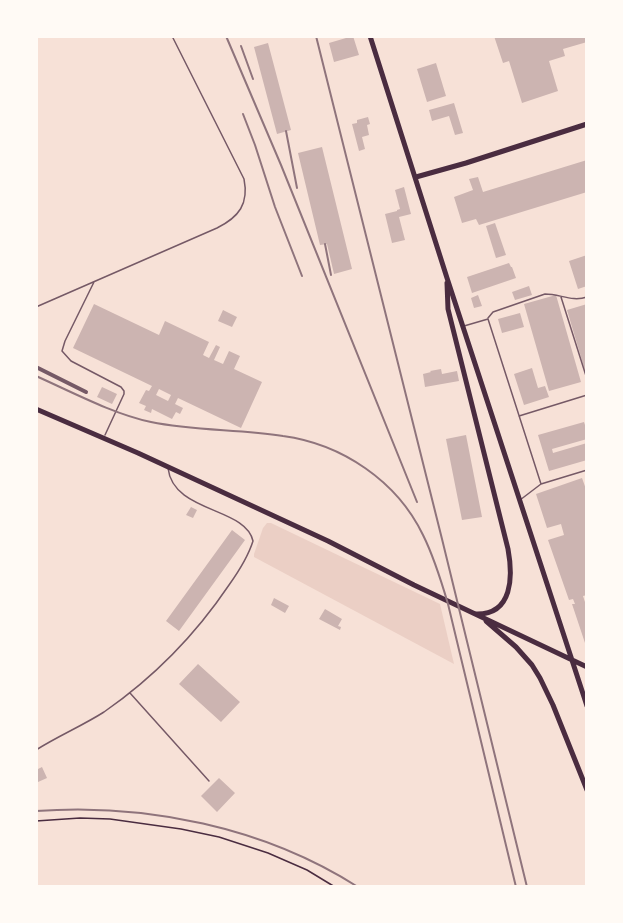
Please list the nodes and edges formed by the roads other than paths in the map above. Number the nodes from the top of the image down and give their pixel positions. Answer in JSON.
{"nodes":[{"id":1,"x":172,"y":36,"type":"edge"},
{"id":2,"x":370,"y":36,"type":"edge"},
{"id":3,"x":587,"y":124,"type":"edge"},
{"id":4,"x":416,"y":177,"type":"junction"},
{"id":5,"x":447,"y":278,"type":"junction"},
{"id":6,"x":94,"y":282,"type":"junction"},
{"id":7,"x":560,"y":296,"type":"junction"},
{"id":8,"x":587,"y":297,"type":"edge"},
{"id":9,"x":36,"y":307,"type":"edge"},
{"id":10,"x":488,"y":319,"type":"junction"},
{"id":11,"x":464,"y":326,"type":"junction"},
{"id":12,"x":36,"y":367,"type":"edge"},
{"id":13,"x":587,"y":379,"type":"edge"},
{"id":14,"x":86,"y":392,"type":"dead end"},
{"id":15,"x":587,"y":395,"type":"edge"},
{"id":16,"x":36,"y":409,"type":"edge"},
{"id":17,"x":519,"y":416,"type":"junction"},
{"id":18,"x":104,"y":439,"type":"junction"},
{"id":19,"x":168,"y":467,"type":"junction"},
{"id":20,"x":587,"y":470,"type":"edge"},
{"id":21,"x":541,"y":484,"type":"junction"},
{"id":22,"x":520,"y":500,"type":"junction"},
{"id":23,"x":477,"y":615,"type":"junction"},
{"id":24,"x":587,"y":667,"type":"edge"},
{"id":25,"x":129,"y":692,"type":"junction"},
{"id":26,"x":587,"y":706,"type":"edge"},
{"id":27,"x":36,"y":750,"type":"edge"},
{"id":28,"x":209,"y":781,"type":"dead end"},
{"id":29,"x":587,"y":790,"type":"edge"}],
"edges":[{"from":1,"to":6,"type":"lane"},
{"from":2,"to":4,"type":"main road"},
{"from":3,"to":4,"type":"main road"},
{"from":4,"to":5,"type":"main road"},
{"from":5,"to":11,"type":"main road"},
{"from":5,"to":23,"type":"main road"},
{"from":6,"to":9,"type":"lane"},
{"from":6,"to":18,"type":"lane"},
{"from":7,"to":8,"type":"lane"},
{"from":7,"to":10,"type":"lane"},
{"from":7,"to":13,"type":"lane"},
{"from":10,"to":11,"type":"lane"},
{"from":10,"to":17,"type":"lane"},
{"from":11,"to":22,"type":"main road"},
{"from":12,"to":14,"type":"street"},
{"from":15,"to":17,"type":"lane"},
{"from":16,"to":18,"type":"main road"},
{"from":17,"to":21,"type":"lane"},
{"from":18,"to":19,"type":"main road"},
{"from":19,"to":23,"type":"main road"},
{"from":19,"to":25,"type":"lane"},
{"from":20,"to":21,"type":"lane"},
{"from":21,"to":22,"type":"lane"},
{"from":22,"to":26,"type":"main road"},
{"from":23,"to":24,"type":"main road"},
{"from":23,"to":29,"type":"main road"},
{"from":25,"to":27,"type":"lane"},
{"from":25,"to":28,"type":"lane"}]}
